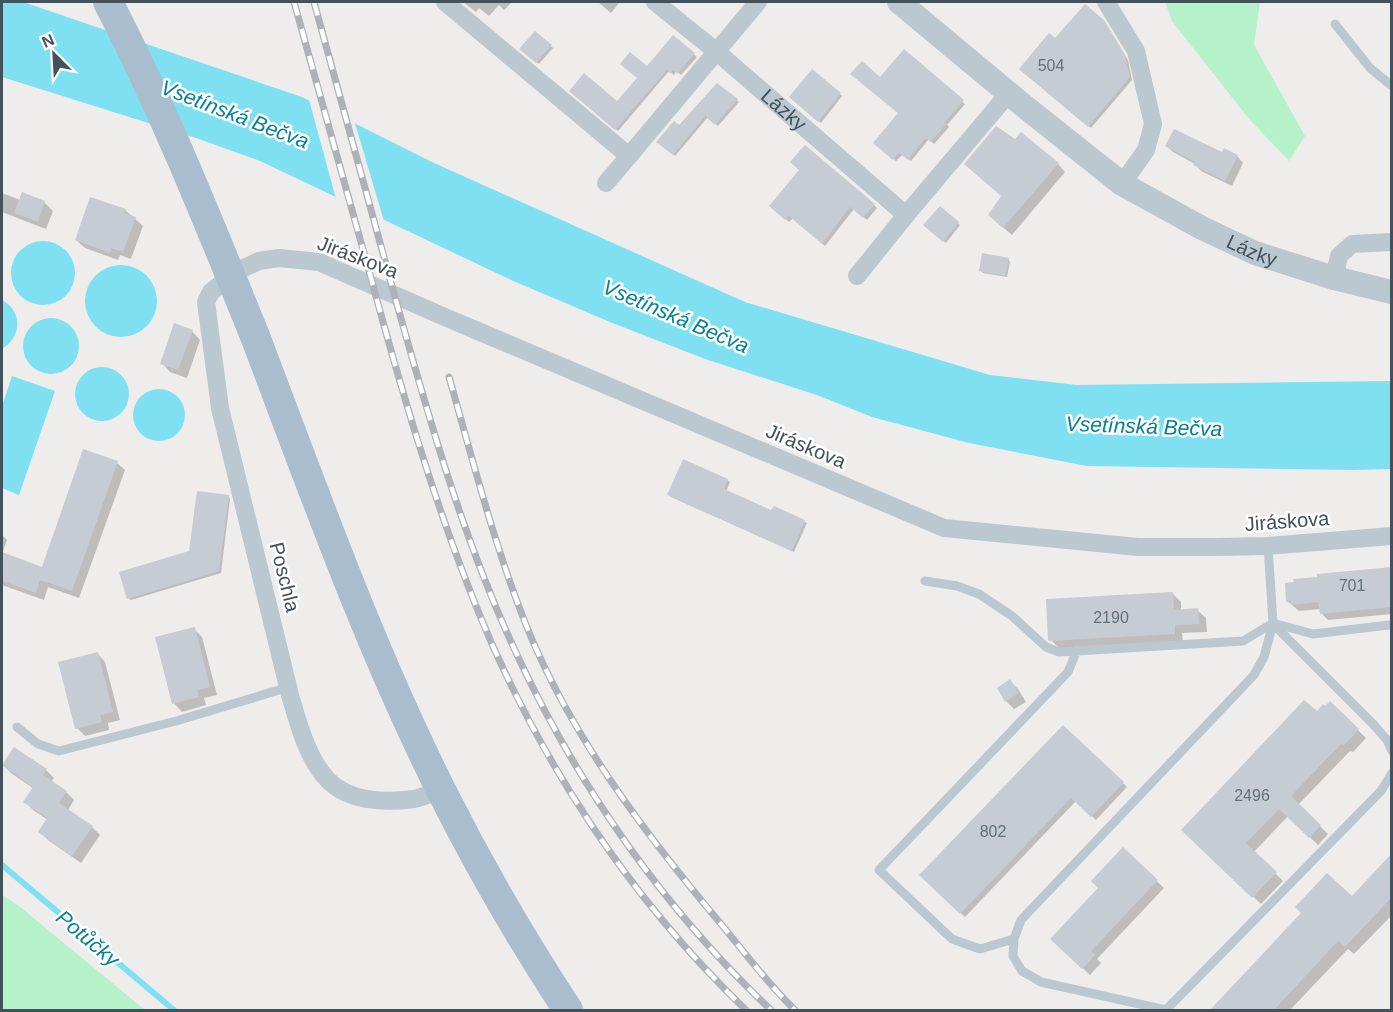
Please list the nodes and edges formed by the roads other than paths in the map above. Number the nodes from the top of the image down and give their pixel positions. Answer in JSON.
{"nodes":[{"id":1,"x":108,"y":2,"type":"edge"},
{"id":2,"x":445,"y":2,"type":"edge"},
{"id":3,"x":655,"y":2,"type":"edge"},
{"id":4,"x":758,"y":2,"type":"edge"},
{"id":5,"x":899,"y":2,"type":"edge"},
{"id":6,"x":1106,"y":2,"type":"edge"},
{"id":7,"x":1335,"y":24,"type":"dead end"},
{"id":8,"x":717,"y":52,"type":"junction"},
{"id":9,"x":1392,"y":86,"type":"edge"},
{"id":10,"x":1009,"y":93,"type":"junction"},
{"id":11,"x":629,"y":156,"type":"junction"},
{"id":12,"x":606,"y":183,"type":"dead end"},
{"id":13,"x":1122,"y":184,"type":"junction"},
{"id":14,"x":906,"y":216,"type":"junction"},
{"id":15,"x":1392,"y":242,"type":"edge"},
{"id":16,"x":235,"y":272,"type":"joint"},
{"id":17,"x":857,"y":276,"type":"dead end"},
{"id":18,"x":1334,"y":278,"type":"junction"},
{"id":19,"x":1392,"y":292,"type":"edge"},
{"id":20,"x":1392,"y":536,"type":"edge"},
{"id":21,"x":1268,"y":546,"type":"junction"},
{"id":22,"x":925,"y":581,"type":"dead end"},
{"id":23,"x":1273,"y":623,"type":"junction"},
{"id":24,"x":1389,"y":625,"type":"dead end"},
{"id":25,"x":1077,"y":650,"type":"junction"},
{"id":26,"x":289,"y":687,"type":"junction"},
{"id":27,"x":17,"y":727,"type":"dead end"},
{"id":28,"x":1392,"y":751,"type":"edge"},
{"id":29,"x":1392,"y":773,"type":"edge"},
{"id":30,"x":441,"y":790,"type":"junction"},
{"id":31,"x":1014,"y":939,"type":"junction"},
{"id":32,"x":568,"y":1011,"type":"edge"}],
"edges":[{"from":1,"to":30,"type":"main road","bridge":true},
{"from":2,"to":11,"type":"street"},
{"from":3,"to":8,"type":"street","name":"Lázky"},
{"from":4,"to":8,"type":"street"},
{"from":5,"to":10,"type":"street","name":"Lázky"},
{"from":6,"to":13,"type":"street"},
{"from":7,"to":9,"type":"lane"},
{"from":8,"to":11,"type":"street"},
{"from":8,"to":14,"type":"street","name":"Lázky"},
{"from":10,"to":13,"type":"street","name":"Lázky"},
{"from":10,"to":14,"type":"street"},
{"from":11,"to":12,"type":"street"},
{"from":13,"to":18,"type":"street","name":"Lázky"},
{"from":14,"to":17,"type":"street"},
{"from":15,"to":18,"type":"street"},
{"from":16,"to":21,"type":"street","name":"Jiráskova"},
{"from":16,"to":26,"type":"street","name":"Poschla"},
{"from":18,"to":19,"type":"street","name":"Lázky"},
{"from":20,"to":21,"type":"street","name":"Jiráskova"},
{"from":21,"to":23,"type":"lane"},
{"from":22,"to":25,"type":"lane"},
{"from":23,"to":24,"type":"lane"},
{"from":23,"to":25,"type":"lane"},
{"from":23,"to":28,"type":"lane"},
{"from":23,"to":31,"type":"lane"},
{"from":25,"to":31,"type":"lane"},
{"from":26,"to":27,"type":"lane"},
{"from":26,"to":30,"type":"street","name":"Poschla"},
{"from":29,"to":31,"type":"lane"},
{"from":30,"to":32,"type":"main road"}]}
